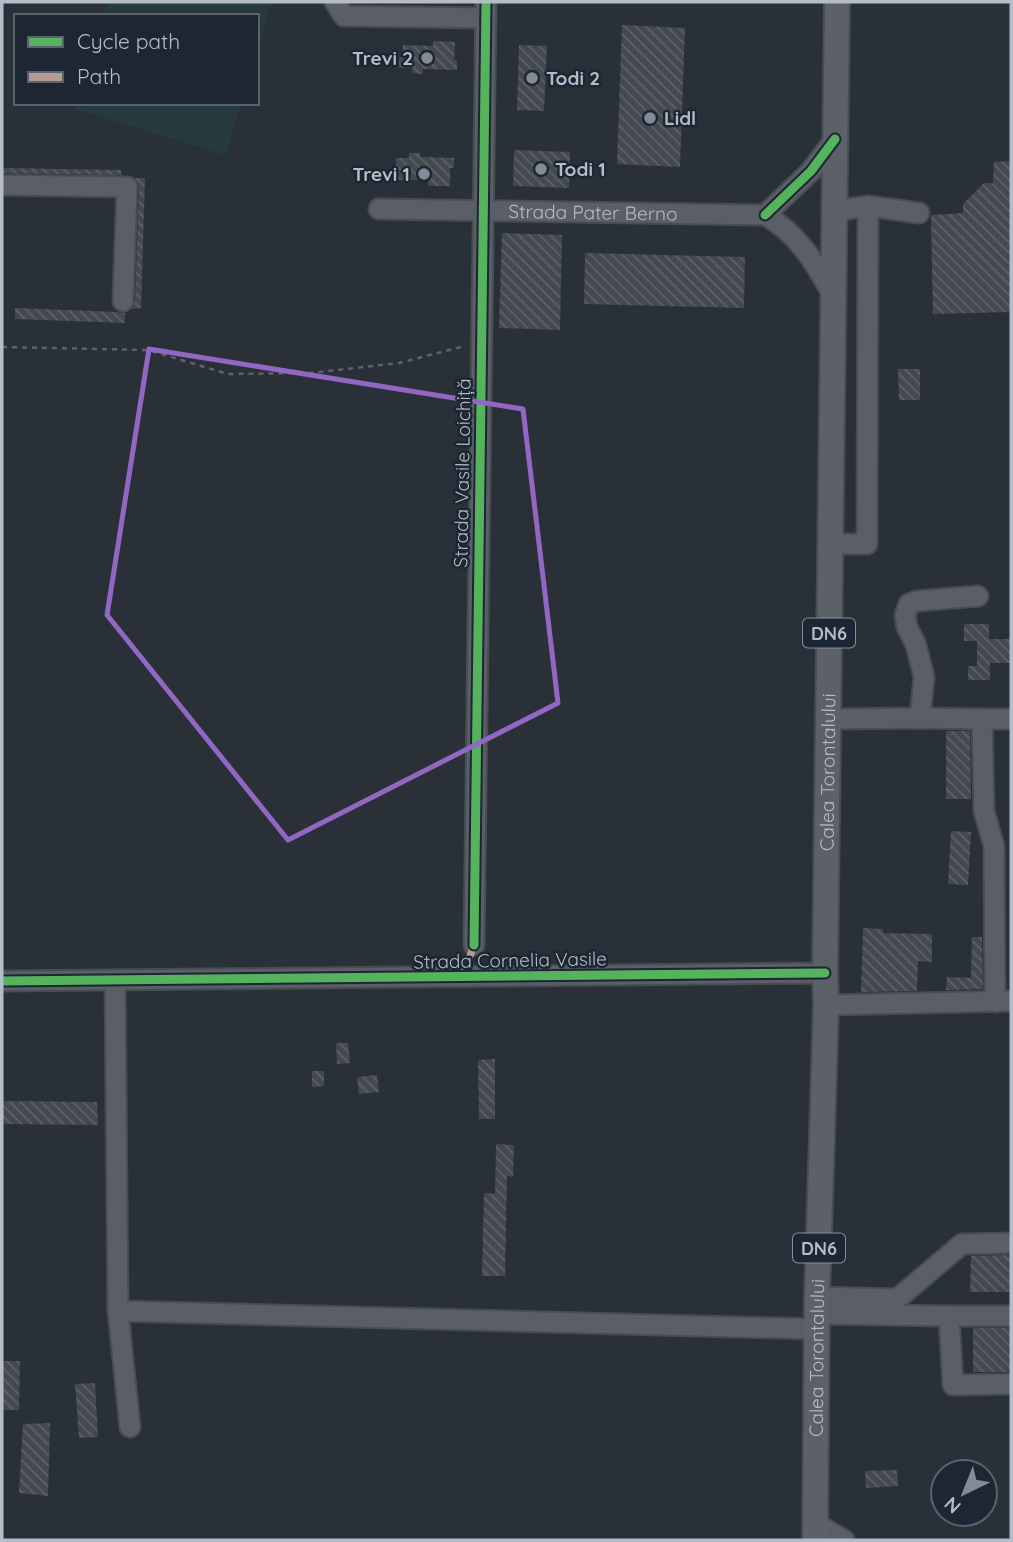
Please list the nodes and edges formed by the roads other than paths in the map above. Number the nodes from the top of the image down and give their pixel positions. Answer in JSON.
{"nodes":[{"id":1,"x":837,"y":2,"type":"edge"},
{"id":2,"x":340,"y":9,"type":"edge"},
{"id":3,"x":485,"y":10,"type":"edge"},
{"id":4,"x":835,"y":139,"type":"junction"},
{"id":5,"x":2,"y":185,"type":"edge"},
{"id":6,"x":867,"y":206,"type":"junction"},
{"id":7,"x":379,"y":209,"type":"dead end"},
{"id":8,"x":483,"y":211,"type":"junction"},
{"id":9,"x":834,"y":211,"type":"junction"},
{"id":10,"x":919,"y":212,"type":"dead end"},
{"id":11,"x":765,"y":215,"type":"junction"},
{"id":12,"x":832,"y":293,"type":"junction"},
{"id":13,"x":122,"y":301,"type":"dead end"},
{"id":14,"x":830,"y":544,"type":"junction"},
{"id":15,"x":978,"y":596,"type":"dead end"},
{"id":16,"x":920,"y":718,"type":"junction"},
{"id":17,"x":829,"y":719,"type":"junction"},
{"id":18,"x":982,"y":719,"type":"junction"},
{"id":19,"x":1011,"y":719,"type":"edge"},
{"id":20,"x":474,"y":945,"type":"dead end"},
{"id":21,"x":824,"y":973,"type":"junction"},
{"id":22,"x":115,"y":980,"type":"junction"},
{"id":23,"x":2,"y":981,"type":"edge"},
{"id":24,"x":1003,"y":1001,"type":"edge"},
{"id":25,"x":826,"y":1005,"type":"junction"},
{"id":26,"x":1011,"y":1243,"type":"edge"},
{"id":27,"x":118,"y":1311,"type":"junction"},
{"id":28,"x":817,"y":1313,"type":"junction"},
{"id":29,"x":949,"y":1316,"type":"junction"},
{"id":30,"x":1011,"y":1316,"type":"edge"},
{"id":31,"x":1011,"y":1384,"type":"edge"},
{"id":32,"x":130,"y":1427,"type":"dead end"},
{"id":33,"x":815,"y":1532,"type":"edge"},
{"id":34,"x":844,"y":1540,"type":"edge"}],
"edges":[{"from":1,"to":4,"type":"main road","name":"Calea Torontalului","number":"DN6"},
{"from":2,"to":3,"type":"street"},
{"from":3,"to":8,"type":"street","name":"Strada Vasile Loichiță"},
{"from":4,"to":9,"type":"main road","name":"Calea Torontalului","number":"DN6"},
{"from":4,"to":11,"type":"street"},
{"from":5,"to":13,"type":"street"},
{"from":6,"to":9,"type":"street"},
{"from":6,"to":10,"type":"street"},
{"from":6,"to":14,"type":"street"},
{"from":7,"to":8,"type":"street","name":"Strada Pater Berno"},
{"from":8,"to":11,"type":"street","name":"Strada Pater Berno"},
{"from":8,"to":20,"type":"street","name":"Strada Vasile Loichiță"},
{"from":9,"to":12,"type":"main road","name":"Calea Torontalului","number":"DN6"},
{"from":11,"to":12,"type":"street"},
{"from":12,"to":14,"type":"main road","name":"Calea Torontalului","number":"DN6"},
{"from":14,"to":17,"type":"main road","name":"Calea Torontalului","number":"DN6"},
{"from":15,"to":16,"type":"street"},
{"from":16,"to":17,"type":"street"},
{"from":16,"to":18,"type":"street"},
{"from":17,"to":21,"type":"main road","name":"Calea Torontalului","number":"DN6"},
{"from":18,"to":19,"type":"street"},
{"from":18,"to":24,"type":"street"},
{"from":21,"to":22,"type":"street","name":"Strada Cornelia Vasile"},
{"from":21,"to":25,"type":"main road","name":"Calea Torontalului","number":"DN6"},
{"from":22,"to":23,"type":"street","name":"Strada Cornelia Vasile"},
{"from":22,"to":27,"type":"street"},
{"from":24,"to":25,"type":"street"},
{"from":25,"to":28,"type":"main road","name":"Calea Torontalului","number":"DN6"},
{"from":26,"to":28,"type":"street"},
{"from":27,"to":28,"type":"street"},
{"from":27,"to":32,"type":"street"},
{"from":28,"to":29,"type":"street"},
{"from":28,"to":33,"type":"main road","name":"Calea Torontalului","number":"DN6"},
{"from":29,"to":30,"type":"street"},
{"from":29,"to":31,"type":"street"},
{"from":33,"to":34,"type":"street"}]}
